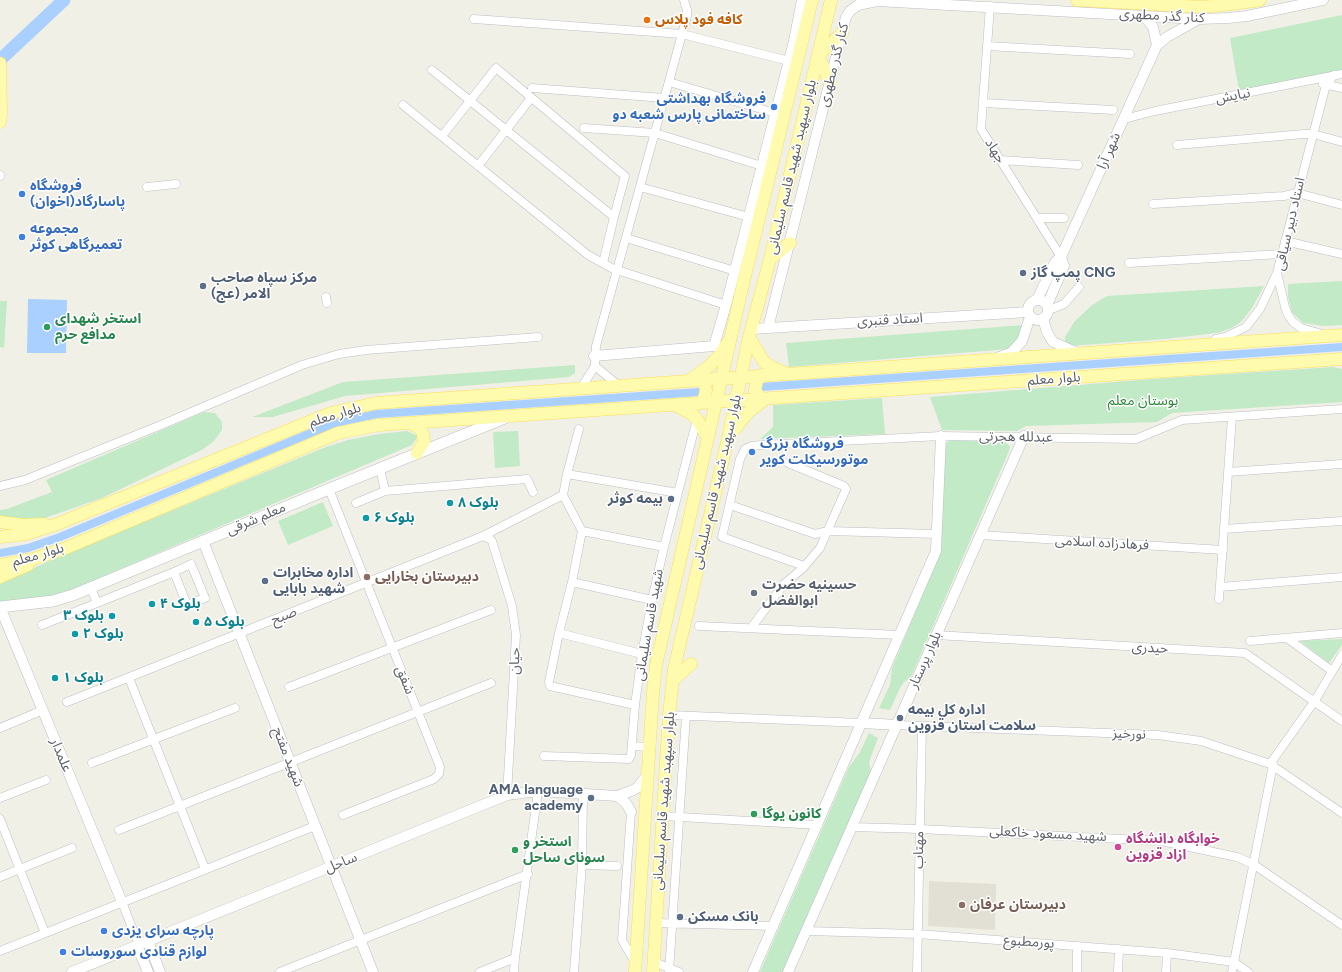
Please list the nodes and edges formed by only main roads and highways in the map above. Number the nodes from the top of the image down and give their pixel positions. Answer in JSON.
{"nodes":[{"id":1,"x":812,"y":0,"type":"edge"},
{"id":2,"x":832,"y":0,"type":"edge"},
{"id":3,"x":1077,"y":0,"type":"edge"},
{"id":4,"x":1260,"y":0,"type":"edge"},
{"id":5,"x":842,"y":33,"type":"road end"},
{"id":6,"x":794,"y":41,"type":"road end"},
{"id":7,"x":818,"y":56,"type":"junction"},
{"id":8,"x":0,"y":62,"type":"edge"},
{"id":9,"x":792,"y":66,"type":"junction"},
{"id":10,"x":0,"y":73,"type":"edge"},
{"id":11,"x":830,"y":82,"type":"road end"},
{"id":12,"x":0,"y":122,"type":"edge"},
{"id":13,"x":790,"y":243,"type":"road end"},
{"id":14,"x":770,"y":259,"type":"junction"},
{"id":15,"x":750,"y":333,"type":"junction"},
{"id":16,"x":732,"y":335,"type":"junction"},
{"id":17,"x":1336,"y":336,"type":"edge"},
{"id":18,"x":1342,"y":359,"type":"edge"},
{"id":19,"x":787,"y":374,"type":"junction"},
{"id":20,"x":762,"y":375,"type":"junction"},
{"id":21,"x":741,"y":377,"type":"junction"},
{"id":22,"x":722,"y":378,"type":"junction"},
{"id":23,"x":695,"y":380,"type":"junction"},
{"id":24,"x":765,"y":399,"type":"junction"},
{"id":25,"x":736,"y":401,"type":"junction"},
{"id":26,"x":716,"y":403,"type":"junction"},
{"id":27,"x":697,"y":404,"type":"junction"},
{"id":28,"x":677,"y":406,"type":"junction"},
{"id":29,"x":509,"y":416,"type":"junction"},
{"id":30,"x":410,"y":423,"type":"junction"},
{"id":31,"x":708,"y":438,"type":"junction"},
{"id":32,"x":728,"y":438,"type":"junction"},
{"id":33,"x":417,"y":453,"type":"junction"},
{"id":34,"x":0,"y":522,"type":"edge"},
{"id":35,"x":57,"y":524,"type":"junction"},
{"id":36,"x":0,"y":537,"type":"edge"},
{"id":37,"x":66,"y":548,"type":"junction"},
{"id":38,"x":0,"y":565,"type":"edge"},
{"id":39,"x":0,"y":577,"type":"edge"},
{"id":40,"x":0,"y":607,"type":"edge"},
{"id":41,"x":691,"y":664,"type":"dead end"},
{"id":42,"x":673,"y":680,"type":"junction"},
{"id":43,"x":653,"y":967,"type":"edge"},
{"id":44,"x":636,"y":968,"type":"edge"}],
"edges":[{"from":1,"to":9,"type":"main road","name":"بلوار سپهبد شهید قاسم سلیمانی"},
{"from":2,"to":7,"type":"main road","name":"بلوار سپهبد شهید قاسم سلیمانی"},
{"from":3,"to":4,"type":"main road"},
{"from":5,"to":7,"type":"main road"},
{"from":6,"to":9,"type":"main road"},
{"from":7,"to":11,"type":"main road"},
{"from":7,"to":14,"type":"main road","name":"بلوار سپهبد شهید قاسم سلیمانی"},
{"from":8,"to":10,"type":"main road"},
{"from":9,"to":16,"type":"main road","name":"بلوار سپهبد شهید قاسم سلیمانی"},
{"from":10,"to":12,"type":"main road"},
{"from":13,"to":14,"type":"main road"},
{"from":14,"to":15,"type":"main road","name":"بلوار سپهبد شهید قاسم سلیمانی"},
{"from":15,"to":19,"type":"main road"},
{"from":15,"to":21,"type":"main road","name":"بلوار سپهبد شهید قاسم سلیمانی"},
{"from":16,"to":22,"type":"main road","name":"بلوار سپهبد شهید قاسم سلیمانی"},
{"from":16,"to":23,"type":"main road"},
{"from":17,"to":19,"type":"main road","name":"بلوار معلم"},
{"from":18,"to":24,"type":"main road","name":"بلوار معلم"},
{"from":19,"to":20,"type":"main road","name":"بلوار معلم"},
{"from":20,"to":21,"type":"main road","name":"بلوار معلم"},
{"from":20,"to":24,"type":"main road"},
{"from":21,"to":22,"type":"main road","name":"بلوار معلم"},
{"from":21,"to":25,"type":"main road","name":"بلوار سپهبد شهید قاسم سلیمانی"},
{"from":22,"to":23,"type":"main road","name":"بلوار معلم"},
{"from":22,"to":26,"type":"main road","name":"بلوار سپهبد شهید قاسم سلیمانی"},
{"from":23,"to":27,"type":"main road"},
{"from":23,"to":35,"type":"main road","name":"بلوار معلم"},
{"from":24,"to":25,"type":"main road","name":"بلوار معلم"},
{"from":24,"to":32,"type":"main road"},
{"from":25,"to":26,"type":"main road","name":"بلوار معلم"},
{"from":25,"to":32,"type":"main road","name":"بلوار سپهبد شهید قاسم سلیمانی"},
{"from":26,"to":27,"type":"main road","name":"بلوار معلم"},
{"from":26,"to":31,"type":"main road","name":"بلوار سپهبد شهید قاسم سلیمانی"},
{"from":27,"to":28,"type":"main road","name":"بلوار معلم"},
{"from":28,"to":29,"type":"main road","name":"بلوار معلم"},
{"from":28,"to":31,"type":"main road"},
{"from":29,"to":30,"type":"main road","name":"بلوار معلم"},
{"from":29,"to":33,"type":"main road","name":"معلم شرقی"},
{"from":30,"to":33,"type":"main road"},
{"from":30,"to":37,"type":"main road","name":"بلوار معلم"},
{"from":31,"to":44,"type":"main road","name":"بلوار سپهبد شهید قاسم سلیمانی"},
{"from":32,"to":42,"type":"main road","name":"بلوار سپهبد شهید قاسم سلیمانی"},
{"from":33,"to":40,"type":"main road","name":"معلم شرقی"},
{"from":34,"to":35,"type":"main road"},
{"from":35,"to":36,"type":"main road","name":"بلوار معلم"},
{"from":37,"to":38,"type":"main road","name":"بلوار معلم"},
{"from":37,"to":39,"type":"main road"},
{"from":41,"to":42,"type":"main road"},
{"from":42,"to":43,"type":"main road","name":"بلوار سپهبد شهید قاسم سلیمانی"}]}
